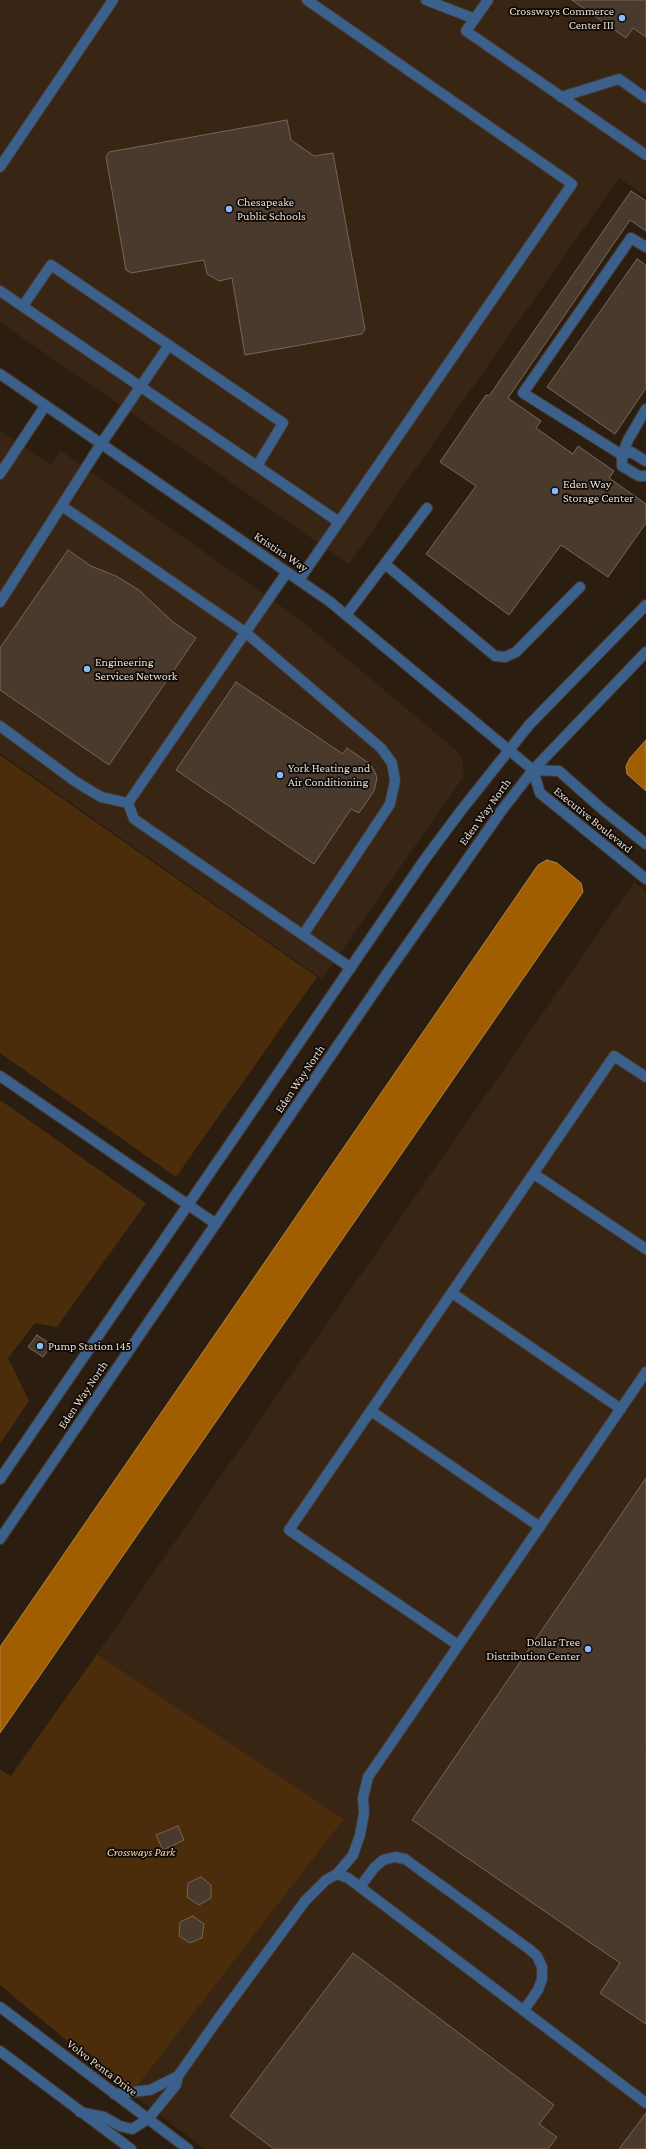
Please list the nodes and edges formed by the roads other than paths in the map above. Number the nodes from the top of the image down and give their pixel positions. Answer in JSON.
{"nodes":[{"id":1,"x":113,"y":0,"type":"edge"},
{"id":2,"x":307,"y":0,"type":"edge"},
{"id":3,"x":426,"y":0,"type":"edge"},
{"id":4,"x":488,"y":0,"type":"edge"},
{"id":5,"x":475,"y":19,"type":"junction"},
{"id":6,"x":562,"y":97,"type":"junction"},
{"id":7,"x":646,"y":98,"type":"edge"},
{"id":8,"x":646,"y":154,"type":"edge"},
{"id":9,"x":0,"y":167,"type":"edge"},
{"id":10,"x":646,"y":247,"type":"edge"},
{"id":11,"x":0,"y":291,"type":"edge"},
{"id":12,"x":23,"y":306,"type":"junction"},
{"id":13,"x":169,"y":345,"type":"junction"},
{"id":14,"x":0,"y":374,"type":"edge"},
{"id":15,"x":140,"y":387,"type":"junction"},
{"id":16,"x":45,"y":406,"type":"junction"},
{"id":17,"x":646,"y":409,"type":"edge"},
{"id":18,"x":101,"y":444,"type":"junction"},
{"id":19,"x":622,"y":455,"type":"junction"},
{"id":20,"x":646,"y":461,"type":"edge"},
{"id":21,"x":257,"y":466,"type":"junction"},
{"id":22,"x":1,"y":470,"type":"edge"},
{"id":23,"x":646,"y":476,"type":"edge"},
{"id":24,"x":62,"y":506,"type":"junction"},
{"id":25,"x":427,"y":508,"type":"dead end"},
{"id":26,"x":339,"y":522,"type":"junction"},
{"id":27,"x":385,"y":564,"type":"junction"},
{"id":28,"x":287,"y":572,"type":"junction"},
{"id":29,"x":299,"y":580,"type":"junction"},
{"id":30,"x":580,"y":587,"type":"dead end"},
{"id":31,"x":0,"y":602,"type":"edge"},
{"id":32,"x":646,"y":605,"type":"edge"},
{"id":33,"x":346,"y":615,"type":"junction"},
{"id":34,"x":245,"y":632,"type":"junction"},
{"id":35,"x":646,"y":652,"type":"edge"},
{"id":36,"x":0,"y":726,"type":"edge"},
{"id":37,"x":508,"y":750,"type":"junction"},
{"id":38,"x":533,"y":770,"type":"junction"},
{"id":39,"x":128,"y":803,"type":"junction"},
{"id":40,"x":646,"y":844,"type":"edge"},
{"id":41,"x":646,"y":879,"type":"edge"},
{"id":42,"x":303,"y":935,"type":"junction"},
{"id":43,"x":351,"y":968,"type":"junction"},
{"id":44,"x":0,"y":1076,"type":"edge"},
{"id":45,"x":646,"y":1077,"type":"edge"},
{"id":46,"x":534,"y":1174,"type":"junction"},
{"id":47,"x":188,"y":1206,"type":"junction"},
{"id":48,"x":216,"y":1224,"type":"junction"},
{"id":49,"x":646,"y":1249,"type":"edge"},
{"id":50,"x":452,"y":1293,"type":"junction"},
{"id":51,"x":646,"y":1372,"type":"edge"},
{"id":52,"x":620,"y":1409,"type":"junction"},
{"id":53,"x":370,"y":1411,"type":"junction"},
{"id":54,"x":0,"y":1478,"type":"edge"},
{"id":55,"x":540,"y":1527,"type":"junction"},
{"id":56,"x":0,"y":1539,"type":"edge"},
{"id":57,"x":458,"y":1645,"type":"junction"},
{"id":58,"x":337,"y":1874,"type":"junction"},
{"id":59,"x":360,"y":1887,"type":"junction"},
{"id":60,"x":0,"y":2008,"type":"edge"},
{"id":61,"x":524,"y":2010,"type":"junction"},
{"id":62,"x":0,"y":2051,"type":"edge"},
{"id":63,"x":178,"y":2076,"type":"junction"},
{"id":64,"x":114,"y":2094,"type":"junction"},
{"id":65,"x":646,"y":2103,"type":"edge"},
{"id":66,"x":80,"y":2112,"type":"junction"},
{"id":67,"x":148,"y":2120,"type":"junction"},
{"id":68,"x":131,"y":2149,"type":"edge"},
{"id":69,"x":188,"y":2149,"type":"edge"}],
"edges":[{"from":1,"to":9,"type":"street"},
{"from":2,"to":26,"type":"street"},
{"from":3,"to":5,"type":"street"},
{"from":4,"to":5,"type":"street"},
{"from":5,"to":6,"type":"street"},
{"from":6,"to":7,"type":"street"},
{"from":6,"to":8,"type":"street"},
{"from":10,"to":19,"type":"street"},
{"from":11,"to":12,"type":"street"},
{"from":12,"to":13,"type":"street"},
{"from":12,"to":15,"type":"street"},
{"from":13,"to":15,"type":"street"},
{"from":13,"to":21,"type":"street"},
{"from":14,"to":16,"type":"street","name":"Kristina Way"},
{"from":15,"to":18,"type":"street"},
{"from":15,"to":21,"type":"street"},
{"from":16,"to":18,"type":"street","name":"Kristina Way"},
{"from":16,"to":22,"type":"street"},
{"from":17,"to":19,"type":"street"},
{"from":18,"to":24,"type":"street"},
{"from":18,"to":28,"type":"street","name":"Kristina Way"},
{"from":19,"to":20,"type":"street"},
{"from":19,"to":23,"type":"street"},
{"from":21,"to":26,"type":"street"},
{"from":24,"to":31,"type":"street"},
{"from":24,"to":34,"type":"street"},
{"from":25,"to":27,"type":"street"},
{"from":26,"to":29,"type":"street"},
{"from":27,"to":30,"type":"street"},
{"from":27,"to":33,"type":"street"},
{"from":28,"to":29,"type":"street","name":"Kristina Way"},
{"from":28,"to":34,"type":"street"},
{"from":29,"to":33,"type":"street","name":"Kristina Way"},
{"from":32,"to":37,"type":"street","name":"Eden Way North"},
{"from":33,"to":37,"type":"street","name":"Kristina Way"},
{"from":34,"to":39,"type":"street"},
{"from":34,"to":42,"type":"street"},
{"from":35,"to":38,"type":"street","name":"Eden Way North"},
{"from":36,"to":39,"type":"street"},
{"from":37,"to":38,"type":"street","name":"Kristina Way"},
{"from":37,"to":43,"type":"street","name":"Eden Way North"},
{"from":38,"to":40,"type":"street","name":"Executive Boulevard"},
{"from":38,"to":41,"type":"street","name":"Executive Boulevard"},
{"from":38,"to":48,"type":"street","name":"Eden Way North"},
{"from":39,"to":42,"type":"street"},
{"from":42,"to":43,"type":"street"},
{"from":43,"to":47,"type":"street","name":"Eden Way North"},
{"from":44,"to":47,"type":"street"},
{"from":45,"to":46,"type":"street"},
{"from":46,"to":49,"type":"street"},
{"from":46,"to":50,"type":"street"},
{"from":47,"to":48,"type":"street"},
{"from":47,"to":54,"type":"street","name":"Eden Way North"},
{"from":48,"to":56,"type":"street","name":"Eden Way North"},
{"from":50,"to":52,"type":"street"},
{"from":50,"to":53,"type":"street"},
{"from":51,"to":52,"type":"street"},
{"from":52,"to":55,"type":"street"},
{"from":53,"to":55,"type":"street"},
{"from":53,"to":57,"type":"street"},
{"from":55,"to":57,"type":"street"},
{"from":57,"to":58,"type":"street"},
{"from":58,"to":59,"type":"street"},
{"from":58,"to":63,"type":"street"},
{"from":59,"to":61,"type":"street"},
{"from":59,"to":61,"type":"street"},
{"from":60,"to":64,"type":"street","name":"Volvo Penta Drive"},
{"from":61,"to":65,"type":"street"},
{"from":62,"to":66,"type":"street"},
{"from":63,"to":64,"type":"street"},
{"from":63,"to":67,"type":"street"},
{"from":64,"to":67,"type":"street","name":"Volvo Penta Drive"},
{"from":66,"to":67,"type":"street"},
{"from":66,"to":68,"type":"street"},
{"from":67,"to":69,"type":"street","name":"Volvo Penta Drive"}]}
